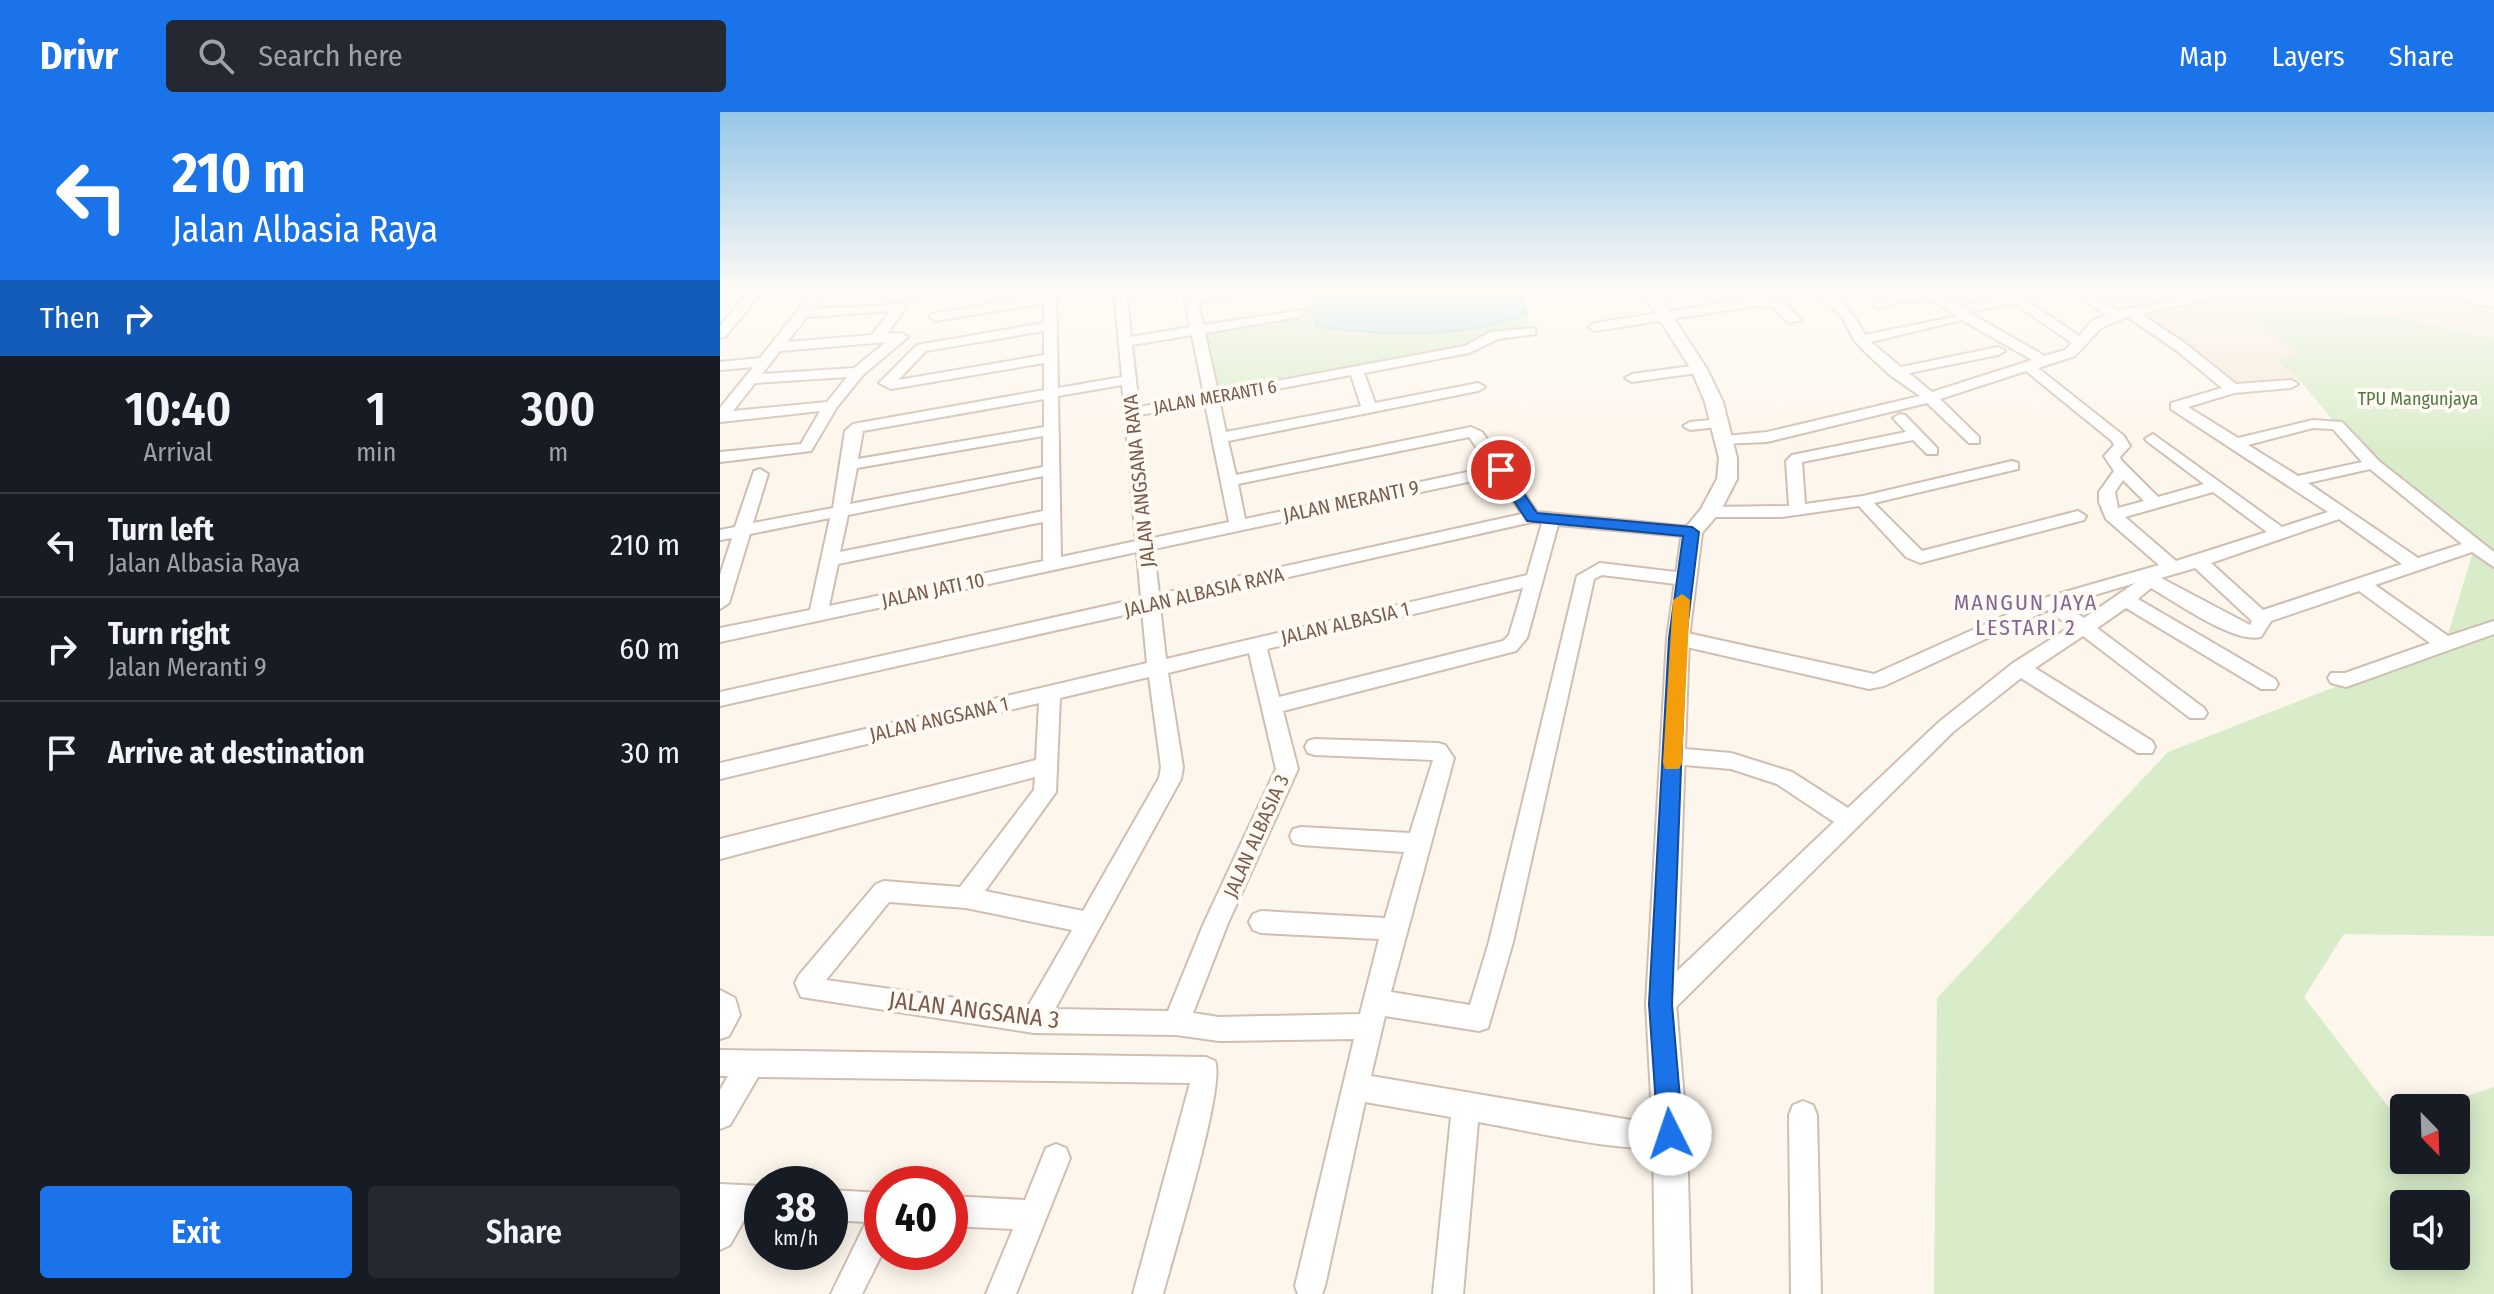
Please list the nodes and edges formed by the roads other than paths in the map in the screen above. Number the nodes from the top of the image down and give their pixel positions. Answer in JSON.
{"nodes":[{"id":1,"x":782,"y":344,"type":"edge"},
{"id":2,"x":808,"y":344,"type":"edge"},
{"id":3,"x":892,"y":344,"type":"edge"},
{"id":4,"x":944,"y":344,"type":"edge"},
{"id":5,"x":1050,"y":344,"type":"edge"},
{"id":6,"x":1124,"y":344,"type":"edge"},
{"id":7,"x":1200,"y":344,"type":"edge"},
{"id":8,"x":1478,"y":344,"type":"edge"},
{"id":9,"x":1683,"y":344,"type":"edge"},
{"id":10,"x":1865,"y":344,"type":"edge"},
{"id":11,"x":2011,"y":344,"type":"edge"},
{"id":12,"x":2079,"y":344,"type":"edge"},
{"id":13,"x":2177,"y":344,"type":"edge"},
{"id":14,"x":780,"y":347,"type":"junction"},
{"id":15,"x":1998,"y":351,"type":"dead end"},
{"id":16,"x":1050,"y":358,"type":"junction"},
{"id":17,"x":2043,"y":361,"type":"junction"},
{"id":18,"x":765,"y":362,"type":"junction"},
{"id":19,"x":2026,"y":365,"type":"junction"},
{"id":20,"x":720,"y":366,"type":"edge"},
{"id":21,"x":1699,"y":369,"type":"junction"},
{"id":22,"x":1356,"y":371,"type":"junction"},
{"id":23,"x":858,"y":372,"type":"junction"},
{"id":24,"x":1895,"y":372,"type":"junction"},
{"id":25,"x":1632,"y":378,"type":"dead end"},
{"id":26,"x":751,"y":379,"type":"junction"},
{"id":27,"x":1128,"y":380,"type":"junction"},
{"id":28,"x":2291,"y":384,"type":"dead end"},
{"id":29,"x":1478,"y":387,"type":"dead end"},
{"id":30,"x":2233,"y":389,"type":"junction"},
{"id":31,"x":1050,"y":392,"type":"junction"},
{"id":32,"x":1929,"y":396,"type":"junction"},
{"id":33,"x":1211,"y":397,"type":"junction"},
{"id":34,"x":831,"y":406,"type":"junction"},
{"id":35,"x":1369,"y":408,"type":"junction"},
{"id":36,"x":1134,"y":412,"type":"junction"},
{"id":37,"x":720,"y":418,"type":"edge"},
{"id":38,"x":1900,"y":418,"type":"dead end"},
{"id":39,"x":1690,"y":426,"type":"dead end"},
{"id":40,"x":1050,"y":430,"type":"junction"},
{"id":41,"x":1724,"y":432,"type":"junction"},
{"id":42,"x":1916,"y":435,"type":"junction"},
{"id":43,"x":1219,"y":438,"type":"junction"},
{"id":44,"x":2153,"y":439,"type":"dead end"},
{"id":45,"x":2237,"y":443,"type":"junction"},
{"id":46,"x":1932,"y":451,"type":"dead end"},
{"id":47,"x":720,"y":457,"type":"edge"},
{"id":48,"x":2373,"y":464,"type":"junction"},
{"id":49,"x":850,"y":465,"type":"junction"},
{"id":50,"x":1050,"y":470,"type":"junction"},
{"id":51,"x":1501,"y":470,"type":"junction"},
{"id":52,"x":2122,"y":472,"type":"junction"},
{"id":53,"x":760,"y":474,"type":"dead end"},
{"id":54,"x":1229,"y":481,"type":"junction"},
{"id":55,"x":2295,"y":481,"type":"junction"},
{"id":56,"x":2216,"y":486,"type":"junction"},
{"id":57,"x":1863,"y":501,"type":"junction"},
{"id":58,"x":2156,"y":504,"type":"junction"},
{"id":59,"x":1797,"y":510,"type":"junction"},
{"id":60,"x":840,"y":512,"type":"junction"},
{"id":61,"x":1710,"y":512,"type":"junction"},
{"id":62,"x":2341,"y":513,"type":"junction"},
{"id":63,"x":1051,"y":515,"type":"junction"},
{"id":64,"x":2112,"y":515,"type":"junction"},
{"id":65,"x":2078,"y":516,"type":"dead end"},
{"id":66,"x":1532,"y":517,"type":"junction"},
{"id":67,"x":1551,"y":520,"type":"junction"},
{"id":68,"x":1238,"y":525,"type":"junction"},
{"id":69,"x":742,"y":531,"type":"junction"},
{"id":70,"x":1692,"y":532,"type":"junction"},
{"id":71,"x":2278,"y":532,"type":"junction"},
{"id":72,"x":720,"y":535,"type":"edge"},
{"id":73,"x":1146,"y":545,"type":"junction"},
{"id":74,"x":2475,"y":545,"type":"junction"},
{"id":75,"x":829,"y":560,"type":"junction"},
{"id":76,"x":2198,"y":561,"type":"junction"},
{"id":77,"x":2494,"y":561,"type":"edge"},
{"id":78,"x":1052,"y":565,"type":"junction"},
{"id":79,"x":2417,"y":566,"type":"junction"},
{"id":80,"x":2160,"y":573,"type":"junction"},
{"id":81,"x":1684,"y":579,"type":"junction"},
{"id":82,"x":1532,"y":580,"type":"junction"},
{"id":83,"x":723,"y":583,"type":"edge"},
{"id":84,"x":2363,"y":585,"type":"junction"},
{"id":85,"x":2126,"y":600,"type":"junction"},
{"id":86,"x":2050,"y":602,"type":"junction"},
{"id":87,"x":720,"y":603,"type":"edge"},
{"id":88,"x":1151,"y":604,"type":"junction"},
{"id":89,"x":818,"y":614,"type":"junction"},
{"id":90,"x":2260,"y":618,"type":"junction"},
{"id":91,"x":2494,"y":627,"type":"edge"},
{"id":92,"x":2083,"y":629,"type":"junction"},
{"id":93,"x":720,"y":635,"type":"edge"},
{"id":94,"x":1678,"y":638,"type":"junction"},
{"id":95,"x":1256,"y":643,"type":"junction"},
{"id":96,"x":2445,"y":644,"type":"junction"},
{"id":97,"x":1157,"y":666,"type":"junction"},
{"id":98,"x":2020,"y":668,"type":"junction"},
{"id":99,"x":2338,"y":678,"type":"dead end"},
{"id":100,"x":2268,"y":684,"type":"dead end"},
{"id":101,"x":1050,"y":692,"type":"junction"},
{"id":102,"x":720,"y":699,"type":"edge"},
{"id":103,"x":1272,"y":706,"type":"junction"},
{"id":104,"x":2197,"y":713,"type":"dead end"},
{"id":105,"x":1315,"y":747,"type":"dead end"},
{"id":106,"x":2145,"y":747,"type":"dead end"},
{"id":107,"x":1673,"y":756,"type":"junction"},
{"id":108,"x":1048,"y":765,"type":"junction"},
{"id":109,"x":720,"y":771,"type":"edge"},
{"id":110,"x":1850,"y":821,"type":"junction"},
{"id":111,"x":1301,"y":836,"type":"dead end"},
{"id":112,"x":1416,"y":843,"type":"junction"},
{"id":113,"x":720,"y":849,"type":"edge"},
{"id":114,"x":966,"y":898,"type":"junction"},
{"id":115,"x":1087,"y":922,"type":"junction"},
{"id":116,"x":1261,"y":922,"type":"dead end"},
{"id":117,"x":1394,"y":929,"type":"junction"},
{"id":118,"x":720,"y":1002,"type":"edge"},
{"id":119,"x":1661,"y":1004,"type":"junction"},
{"id":120,"x":1372,"y":1014,"type":"junction"},
{"id":121,"x":1034,"y":1021,"type":"junction"},
{"id":122,"x":1176,"y":1023,"type":"junction"},
{"id":123,"x":720,"y":1027,"type":"edge"},
{"id":124,"x":720,"y":1063,"type":"edge"},
{"id":125,"x":751,"y":1064,"type":"junction"},
{"id":126,"x":1355,"y":1087,"type":"junction"},
{"id":127,"x":1466,"y":1106,"type":"junction"},
{"id":128,"x":720,"y":1115,"type":"edge"},
{"id":129,"x":1803,"y":1115,"type":"dead end"},
{"id":130,"x":1670,"y":1134,"type":"junction"},
{"id":131,"x":1056,"y":1158,"type":"dead end"},
{"id":132,"x":740,"y":1200,"type":"edge"},
{"id":133,"x":968,"y":1212,"type":"edge"},
{"id":134,"x":1033,"y":1215,"type":"junction"},
{"id":135,"x":720,"y":1235,"type":"edge"},
{"id":136,"x":864,"y":1258,"type":"edge"},
{"id":137,"x":1310,"y":1286,"type":"dead end"},
{"id":138,"x":846,"y":1294,"type":"edge"},
{"id":139,"x":1001,"y":1294,"type":"edge"},
{"id":140,"x":1148,"y":1294,"type":"edge"},
{"id":141,"x":1448,"y":1294,"type":"edge"},
{"id":142,"x":1673,"y":1294,"type":"edge"},
{"id":143,"x":1806,"y":1294,"type":"edge"}],
"edges":[{"from":1,"to":14,"type":"street"},
{"from":2,"to":14,"type":"street"},
{"from":3,"to":23,"type":"street"},
{"from":4,"to":16,"type":"street"},
{"from":5,"to":16,"type":"street"},
{"from":6,"to":27,"type":"street","name":"JALAN ANGSANA RAYA"},
{"from":7,"to":33,"type":"street"},
{"from":8,"to":22,"type":"street","name":"JALAN MERANTI 6"},
{"from":9,"to":21,"type":"street"},
{"from":10,"to":24,"type":"street"},
{"from":11,"to":17,"type":"street"},
{"from":12,"to":17,"type":"street"},
{"from":13,"to":30,"type":"street"},
{"from":14,"to":18,"type":"street"},
{"from":15,"to":24,"type":"street"},
{"from":16,"to":31,"type":"street"},
{"from":17,"to":19,"type":"street"},
{"from":18,"to":20,"type":"street"},
{"from":18,"to":26,"type":"street"},
{"from":19,"to":32,"type":"street"},
{"from":19,"to":52,"type":"street"},
{"from":21,"to":25,"type":"street"},
{"from":21,"to":41,"type":"street"},
{"from":22,"to":33,"type":"street","name":"JALAN MERANTI 6"},
{"from":22,"to":35,"type":"street"},
{"from":23,"to":26,"type":"street"},
{"from":23,"to":34,"type":"street"},
{"from":24,"to":32,"type":"street"},
{"from":26,"to":37,"type":"street"},
{"from":27,"to":31,"type":"street"},
{"from":27,"to":36,"type":"street","name":"JALAN ANGSANA RAYA"},
{"from":28,"to":30,"type":"street"},
{"from":29,"to":35,"type":"street"},
{"from":30,"to":45,"type":"street"},
{"from":31,"to":40,"type":"street"},
{"from":31,"to":49,"type":"street"},
{"from":32,"to":41,"type":"street"},
{"from":32,"to":57,"type":"street"},
{"from":33,"to":36,"type":"street","name":"JALAN MERANTI 6"},
{"from":33,"to":43,"type":"street"},
{"from":34,"to":37,"type":"street"},
{"from":34,"to":47,"type":"street"},
{"from":35,"to":43,"type":"street"},
{"from":36,"to":73,"type":"street","name":"JALAN ANGSANA RAYA"},
{"from":38,"to":42,"type":"street"},
{"from":39,"to":41,"type":"street"},
{"from":40,"to":49,"type":"street"},
{"from":40,"to":50,"type":"street"},
{"from":41,"to":61,"type":"street"},
{"from":42,"to":46,"type":"street"},
{"from":42,"to":59,"type":"street"},
{"from":43,"to":54,"type":"street"},
{"from":44,"to":56,"type":"street"},
{"from":45,"to":48,"type":"street"},
{"from":45,"to":55,"type":"street"},
{"from":48,"to":55,"type":"street"},
{"from":48,"to":74,"type":"street"},
{"from":49,"to":60,"type":"street"},
{"from":50,"to":60,"type":"street"},
{"from":50,"to":63,"type":"street"},
{"from":51,"to":54,"type":"street"},
{"from":51,"to":66,"type":"street"},
{"from":51,"to":68,"type":"street","name":"JALAN MERANTI 9"},
{"from":52,"to":58,"type":"street"},
{"from":52,"to":64,"type":"street"},
{"from":53,"to":69,"type":"street"},
{"from":54,"to":68,"type":"street"},
{"from":55,"to":62,"type":"street"},
{"from":56,"to":58,"type":"street"},
{"from":56,"to":71,"type":"street"},
{"from":57,"to":59,"type":"street"},
{"from":57,"to":65,"type":"street"},
{"from":58,"to":64,"type":"street"},
{"from":59,"to":61,"type":"street"},
{"from":60,"to":69,"type":"street"},
{"from":60,"to":75,"type":"street"},
{"from":61,"to":70,"type":"street"},
{"from":62,"to":71,"type":"street"},
{"from":62,"to":79,"type":"street"},
{"from":63,"to":75,"type":"street"},
{"from":63,"to":78,"type":"street"},
{"from":64,"to":80,"type":"street"},
{"from":66,"to":67,"type":"street","name":"JALAN ALBASIA RAYA"},
{"from":66,"to":88,"type":"street","name":"JALAN ALBASIA RAYA"},
{"from":67,"to":70,"type":"street","name":"JALAN ALBASIA RAYA"},
{"from":67,"to":82,"type":"street"},
{"from":68,"to":73,"type":"street","name":"JALAN MERANTI 9"},
{"from":69,"to":72,"type":"street"},
{"from":69,"to":83,"type":"street"},
{"from":70,"to":81,"type":"street"},
{"from":71,"to":76,"type":"street"},
{"from":73,"to":78,"type":"street","name":"JALAN JATI 10"},
{"from":73,"to":88,"type":"street","name":"JALAN ANGSANA RAYA"},
{"from":74,"to":77,"type":"street"},
{"from":74,"to":79,"type":"street"},
{"from":75,"to":89,"type":"street"},
{"from":76,"to":80,"type":"street"},
{"from":76,"to":90,"type":"street"},
{"from":78,"to":89,"type":"street","name":"JALAN JATI 10"},
{"from":79,"to":84,"type":"street"},
{"from":80,"to":85,"type":"street"},
{"from":80,"to":86,"type":"street"},
{"from":80,"to":90,"type":"street"},
{"from":81,"to":94,"type":"street"},
{"from":81,"to":120,"type":"street","name":"JALAN ANGSANA 3"},
{"from":82,"to":95,"type":"street","name":"JALAN ALBASIA 1"},
{"from":82,"to":103,"type":"street"},
{"from":83,"to":87,"type":"street"},
{"from":84,"to":90,"type":"street"},
{"from":84,"to":96,"type":"street"},
{"from":85,"to":92,"type":"street"},
{"from":85,"to":100,"type":"street"},
{"from":86,"to":92,"type":"street"},
{"from":86,"to":94,"type":"street"},
{"from":88,"to":97,"type":"street","name":"JALAN ANGSANA RAYA"},
{"from":88,"to":102,"type":"street","name":"JALAN ALBASIA RAYA"},
{"from":89,"to":93,"type":"street","name":"JALAN JATI 10"},
{"from":91,"to":96,"type":"street"},
{"from":92,"to":98,"type":"street"},
{"from":92,"to":104,"type":"street"},
{"from":94,"to":107,"type":"street"},
{"from":95,"to":97,"type":"street","name":"JALAN ALBASIA 1"},
{"from":95,"to":103,"type":"street","name":"JALAN ALBASIA 3"},
{"from":96,"to":99,"type":"street"},
{"from":97,"to":101,"type":"street","name":"JALAN ANGSANA 1"},
{"from":97,"to":115,"type":"street","name":"JALAN ANGSANA RAYA"},
{"from":98,"to":106,"type":"street"},
{"from":98,"to":110,"type":"street"},
{"from":101,"to":108,"type":"street"},
{"from":101,"to":109,"type":"street","name":"JALAN ANGSANA 1"},
{"from":103,"to":122,"type":"street","name":"JALAN ALBASIA 3"},
{"from":105,"to":112,"type":"street"},
{"from":107,"to":110,"type":"street"},
{"from":107,"to":119,"type":"street"},
{"from":108,"to":113,"type":"street"},
{"from":108,"to":114,"type":"street"},
{"from":110,"to":119,"type":"street"},
{"from":111,"to":112,"type":"street"},
{"from":112,"to":117,"type":"street"},
{"from":114,"to":115,"type":"street"},
{"from":114,"to":121,"type":"street","name":"JALAN ANGSANA 3"},
{"from":115,"to":121,"type":"street","name":"JALAN ANGSANA RAYA"},
{"from":116,"to":117,"type":"street"},
{"from":117,"to":120,"type":"street"},
{"from":118,"to":123,"type":"street"},
{"from":119,"to":130,"type":"street"},
{"from":120,"to":122,"type":"street","name":"JALAN ANGSANA 3"},
{"from":120,"to":126,"type":"street"},
{"from":121,"to":122,"type":"street","name":"JALAN ANGSANA 3"},
{"from":124,"to":125,"type":"street"},
{"from":125,"to":128,"type":"street"},
{"from":125,"to":140,"type":"street"},
{"from":126,"to":127,"type":"street"},
{"from":126,"to":137,"type":"street"},
{"from":127,"to":130,"type":"street"},
{"from":127,"to":141,"type":"street"},
{"from":129,"to":143,"type":"street"},
{"from":130,"to":142,"type":"street"},
{"from":131,"to":134,"type":"street"},
{"from":132,"to":135,"type":"street"},
{"from":133,"to":134,"type":"street"},
{"from":134,"to":139,"type":"street"},
{"from":136,"to":138,"type":"street"}]}
